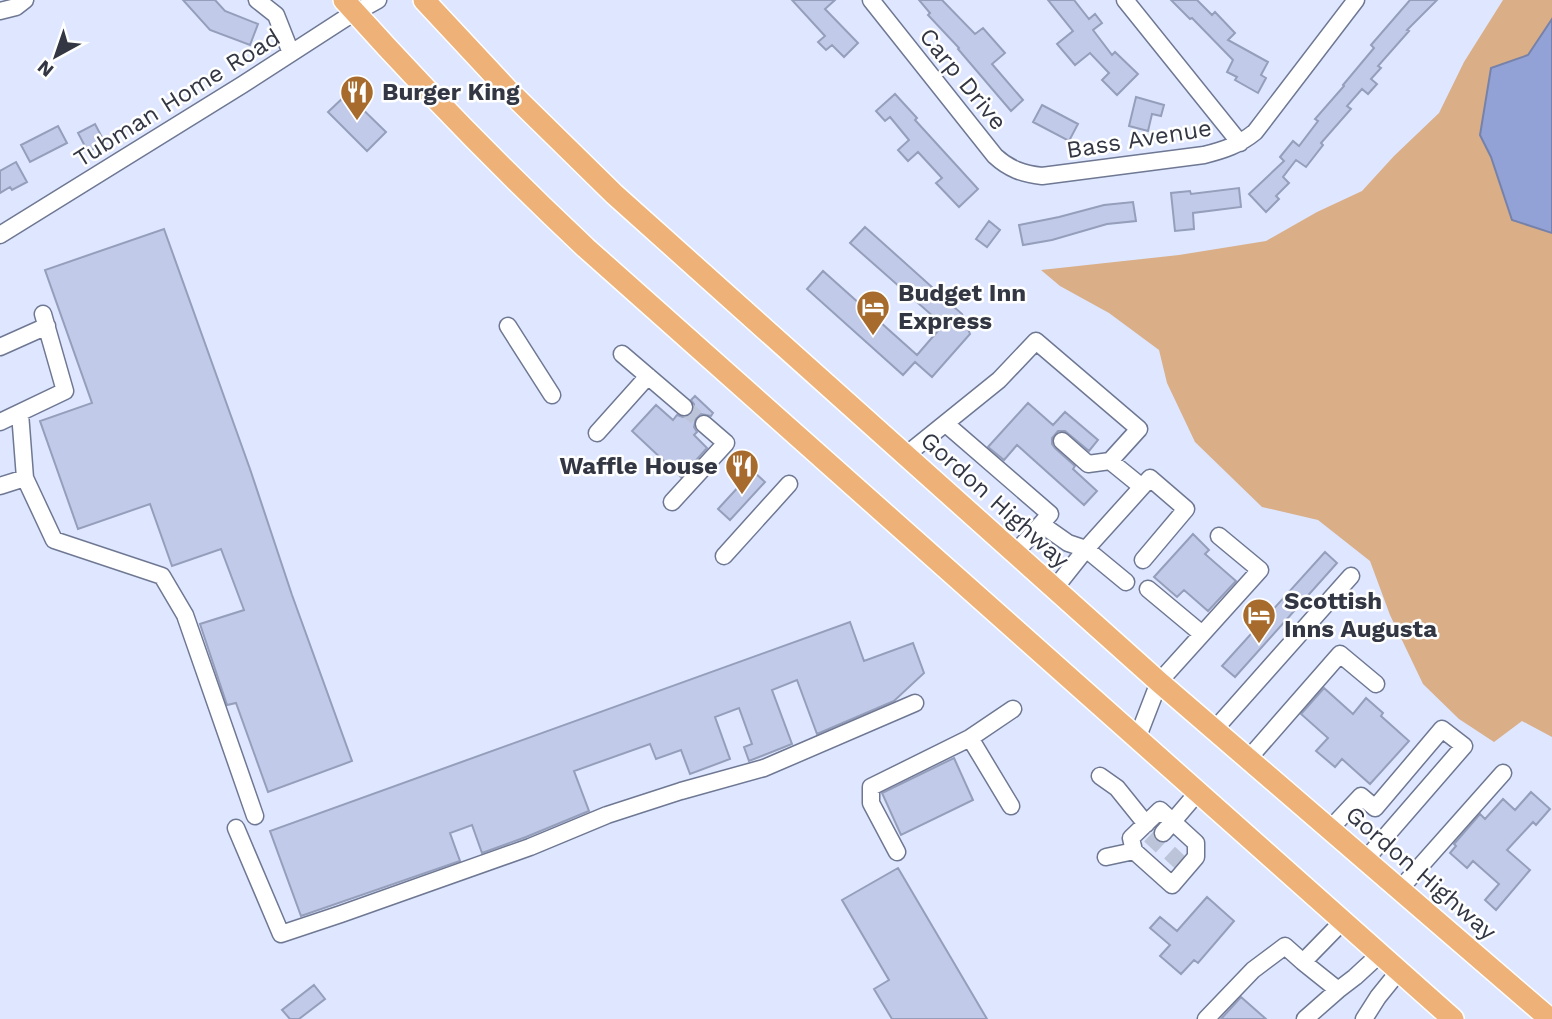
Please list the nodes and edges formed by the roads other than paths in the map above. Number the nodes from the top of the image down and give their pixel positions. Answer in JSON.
{"nodes":[{"id":1,"x":25,"y":0,"type":"edge"},
{"id":2,"x":257,"y":0,"type":"edge"},
{"id":3,"x":378,"y":0,"type":"edge"},
{"id":4,"x":424,"y":0,"type":"edge"},
{"id":5,"x":871,"y":0,"type":"edge"},
{"id":6,"x":1125,"y":0,"type":"edge"},
{"id":7,"x":1356,"y":0,"type":"edge"},
{"id":8,"x":350,"y":6,"type":"edge"},
{"id":9,"x":0,"y":11,"type":"edge"},
{"id":10,"x":290,"y":53,"type":"junction"},
{"id":11,"x":1240,"y":143,"type":"junction"},
{"id":12,"x":1028,"y":175,"type":"joint"},
{"id":13,"x":0,"y":235,"type":"edge"},
{"id":14,"x":508,"y":326,"type":"dead end"},
{"id":15,"x":0,"y":346,"type":"edge"},
{"id":16,"x":622,"y":354,"type":"dead end"},
{"id":17,"x":648,"y":376,"type":"junction"},
{"id":18,"x":552,"y":395,"type":"dead end"},
{"id":19,"x":684,"y":407,"type":"tunnel mouth"},
{"id":20,"x":20,"y":413,"type":"junction"},
{"id":21,"x":0,"y":422,"type":"edge"},
{"id":22,"x":704,"y":424,"type":"tunnel mouth"},
{"id":23,"x":946,"y":424,"type":"junction"},
{"id":24,"x":597,"y":433,"type":"dead end"},
{"id":25,"x":1062,"y":442,"type":"dead end"},
{"id":26,"x":906,"y":456,"type":"junction"},
{"id":27,"x":1110,"y":461,"type":"junction"},
{"id":28,"x":26,"y":478,"type":"junction"},
{"id":29,"x":789,"y":484,"type":"dead end"},
{"id":30,"x":0,"y":486,"type":"edge"},
{"id":31,"x":1142,"y":487,"type":"junction"},
{"id":32,"x":673,"y":502,"type":"dead end"},
{"id":33,"x":1041,"y":524,"type":"junction"},
{"id":34,"x":1219,"y":536,"type":"dead end"},
{"id":35,"x":1086,"y":550,"type":"junction"},
{"id":36,"x":1016,"y":552,"type":"junction"},
{"id":37,"x":724,"y":556,"type":"dead end"},
{"id":38,"x":1143,"y":560,"type":"dead end"},
{"id":39,"x":1351,"y":576,"type":"dead end"},
{"id":40,"x":1126,"y":582,"type":"dead end"},
{"id":41,"x":1055,"y":588,"type":"junction"},
{"id":42,"x":1148,"y":589,"type":"dead end"},
{"id":43,"x":1202,"y":634,"type":"junction"},
{"id":44,"x":1159,"y":682,"type":"junction"},
{"id":45,"x":1376,"y":684,"type":"dead end"},
{"id":46,"x":915,"y":703,"type":"dead end"},
{"id":47,"x":1013,"y":709,"type":"dead end"},
{"id":48,"x":1215,"y":729,"type":"junction"},
{"id":49,"x":970,"y":738,"type":"junction"},
{"id":50,"x":1137,"y":739,"type":"junction"},
{"id":51,"x":1249,"y":758,"type":"junction"},
{"id":52,"x":1503,"y":773,"type":"dead end"},
{"id":53,"x":1100,"y":776,"type":"dead end"},
{"id":54,"x":1198,"y":792,"type":"junction"},
{"id":55,"x":1011,"y":806,"type":"dead end"},
{"id":56,"x":1375,"y":808,"type":"junction"},
{"id":57,"x":255,"y":817,"type":"dead end"},
{"id":58,"x":1146,"y":824,"type":"junction"},
{"id":59,"x":1395,"y":825,"type":"junction"},
{"id":60,"x":1168,"y":827,"type":"junction"},
{"id":61,"x":236,"y":828,"type":"dead end"},
{"id":62,"x":1330,"y":828,"type":"junction"},
{"id":63,"x":897,"y":852,"type":"dead end"},
{"id":64,"x":1142,"y":852,"type":"junction"},
{"id":65,"x":1106,"y":858,"type":"dead end"},
{"id":66,"x":1366,"y":859,"type":"junction"},
{"id":67,"x":1400,"y":889,"type":"junction"},
{"id":68,"x":1343,"y":921,"type":"junction"},
{"id":69,"x":1380,"y":954,"type":"junction"},
{"id":70,"x":1303,"y":962,"type":"junction"},
{"id":71,"x":1399,"y":971,"type":"junction"},
{"id":72,"x":1338,"y":990,"type":"junction"},
{"id":73,"x":1206,"y":1019,"type":"edge"},
{"id":74,"x":1305,"y":1019,"type":"edge"},
{"id":75,"x":1364,"y":1019,"type":"edge"},
{"id":76,"x":1453,"y":1019,"type":"edge"},
{"id":77,"x":1550,"y":1019,"type":"edge"}],
"edges":[{"from":1,"to":9,"type":"street"},
{"from":2,"to":10,"type":"street"},
{"from":3,"to":8,"type":"street","name":"Tubman Home Road"},
{"from":4,"to":26,"type":"highway","name":"Gordon Highway"},
{"from":5,"to":12,"type":"street","name":"Carp Drive"},
{"from":6,"to":11,"type":"street"},
{"from":7,"to":11,"type":"street","name":"Bass Avenue"},
{"from":8,"to":10,"type":"street","name":"Tubman Home Road"},
{"from":8,"to":50,"type":"highway"},
{"from":10,"to":13,"type":"street","name":"Tubman Home Road"},
{"from":11,"to":12,"type":"street","name":"Bass Avenue"},
{"from":14,"to":18,"type":"street"},
{"from":15,"to":20,"type":"street"},
{"from":16,"to":17,"type":"street"},
{"from":17,"to":19,"type":"street"},
{"from":17,"to":24,"type":"street"},
{"from":20,"to":21,"type":"street"},
{"from":20,"to":28,"type":"street"},
{"from":22,"to":32,"type":"street"},
{"from":23,"to":26,"type":"street"},
{"from":23,"to":27,"type":"street"},
{"from":23,"to":33,"type":"street"},
{"from":25,"to":27,"type":"street"},
{"from":26,"to":36,"type":"highway","name":"Gordon Highway"},
{"from":27,"to":31,"type":"street"},
{"from":28,"to":30,"type":"street"},
{"from":28,"to":57,"type":"street"},
{"from":29,"to":37,"type":"street"},
{"from":31,"to":35,"type":"street"},
{"from":31,"to":38,"type":"street"},
{"from":33,"to":35,"type":"street"},
{"from":33,"to":36,"type":"street"},
{"from":34,"to":43,"type":"street"},
{"from":35,"to":40,"type":"street"},
{"from":35,"to":41,"type":"street"},
{"from":36,"to":41,"type":"highway","name":"Gordon Highway"},
{"from":39,"to":48,"type":"street"},
{"from":41,"to":44,"type":"highway","name":"Gordon Highway"},
{"from":42,"to":43,"type":"street"},
{"from":43,"to":44,"type":"street"},
{"from":44,"to":48,"type":"highway","name":"Gordon Highway"},
{"from":44,"to":50,"type":"street"},
{"from":45,"to":51,"type":"street"},
{"from":46,"to":61,"type":"street"},
{"from":47,"to":49,"type":"street"},
{"from":48,"to":51,"type":"highway","name":"Gordon Highway"},
{"from":49,"to":55,"type":"street"},
{"from":49,"to":63,"type":"street"},
{"from":50,"to":54,"type":"highway"},
{"from":51,"to":62,"type":"highway","name":"Gordon Highway"},
{"from":52,"to":67,"type":"street"},
{"from":53,"to":58,"type":"street"},
{"from":54,"to":60,"type":"street"},
{"from":54,"to":68,"type":"highway"},
{"from":56,"to":59,"type":"street"},
{"from":56,"to":59,"type":"street"},
{"from":56,"to":62,"type":"street"},
{"from":58,"to":60,"type":"street"},
{"from":58,"to":64,"type":"street"},
{"from":59,"to":66,"type":"street"},
{"from":60,"to":64,"type":"street"},
{"from":62,"to":66,"type":"highway","name":"Gordon Highway"},
{"from":64,"to":65,"type":"street"},
{"from":66,"to":67,"type":"highway","name":"Gordon Highway"},
{"from":67,"to":77,"type":"highway","name":"Gordon Highway"},
{"from":68,"to":69,"type":"highway"},
{"from":68,"to":70,"type":"street"},
{"from":69,"to":71,"type":"highway"},
{"from":69,"to":72,"type":"street"},
{"from":70,"to":72,"type":"street"},
{"from":70,"to":73,"type":"street"},
{"from":71,"to":75,"type":"street"},
{"from":71,"to":76,"type":"highway"},
{"from":72,"to":74,"type":"street"}]}
